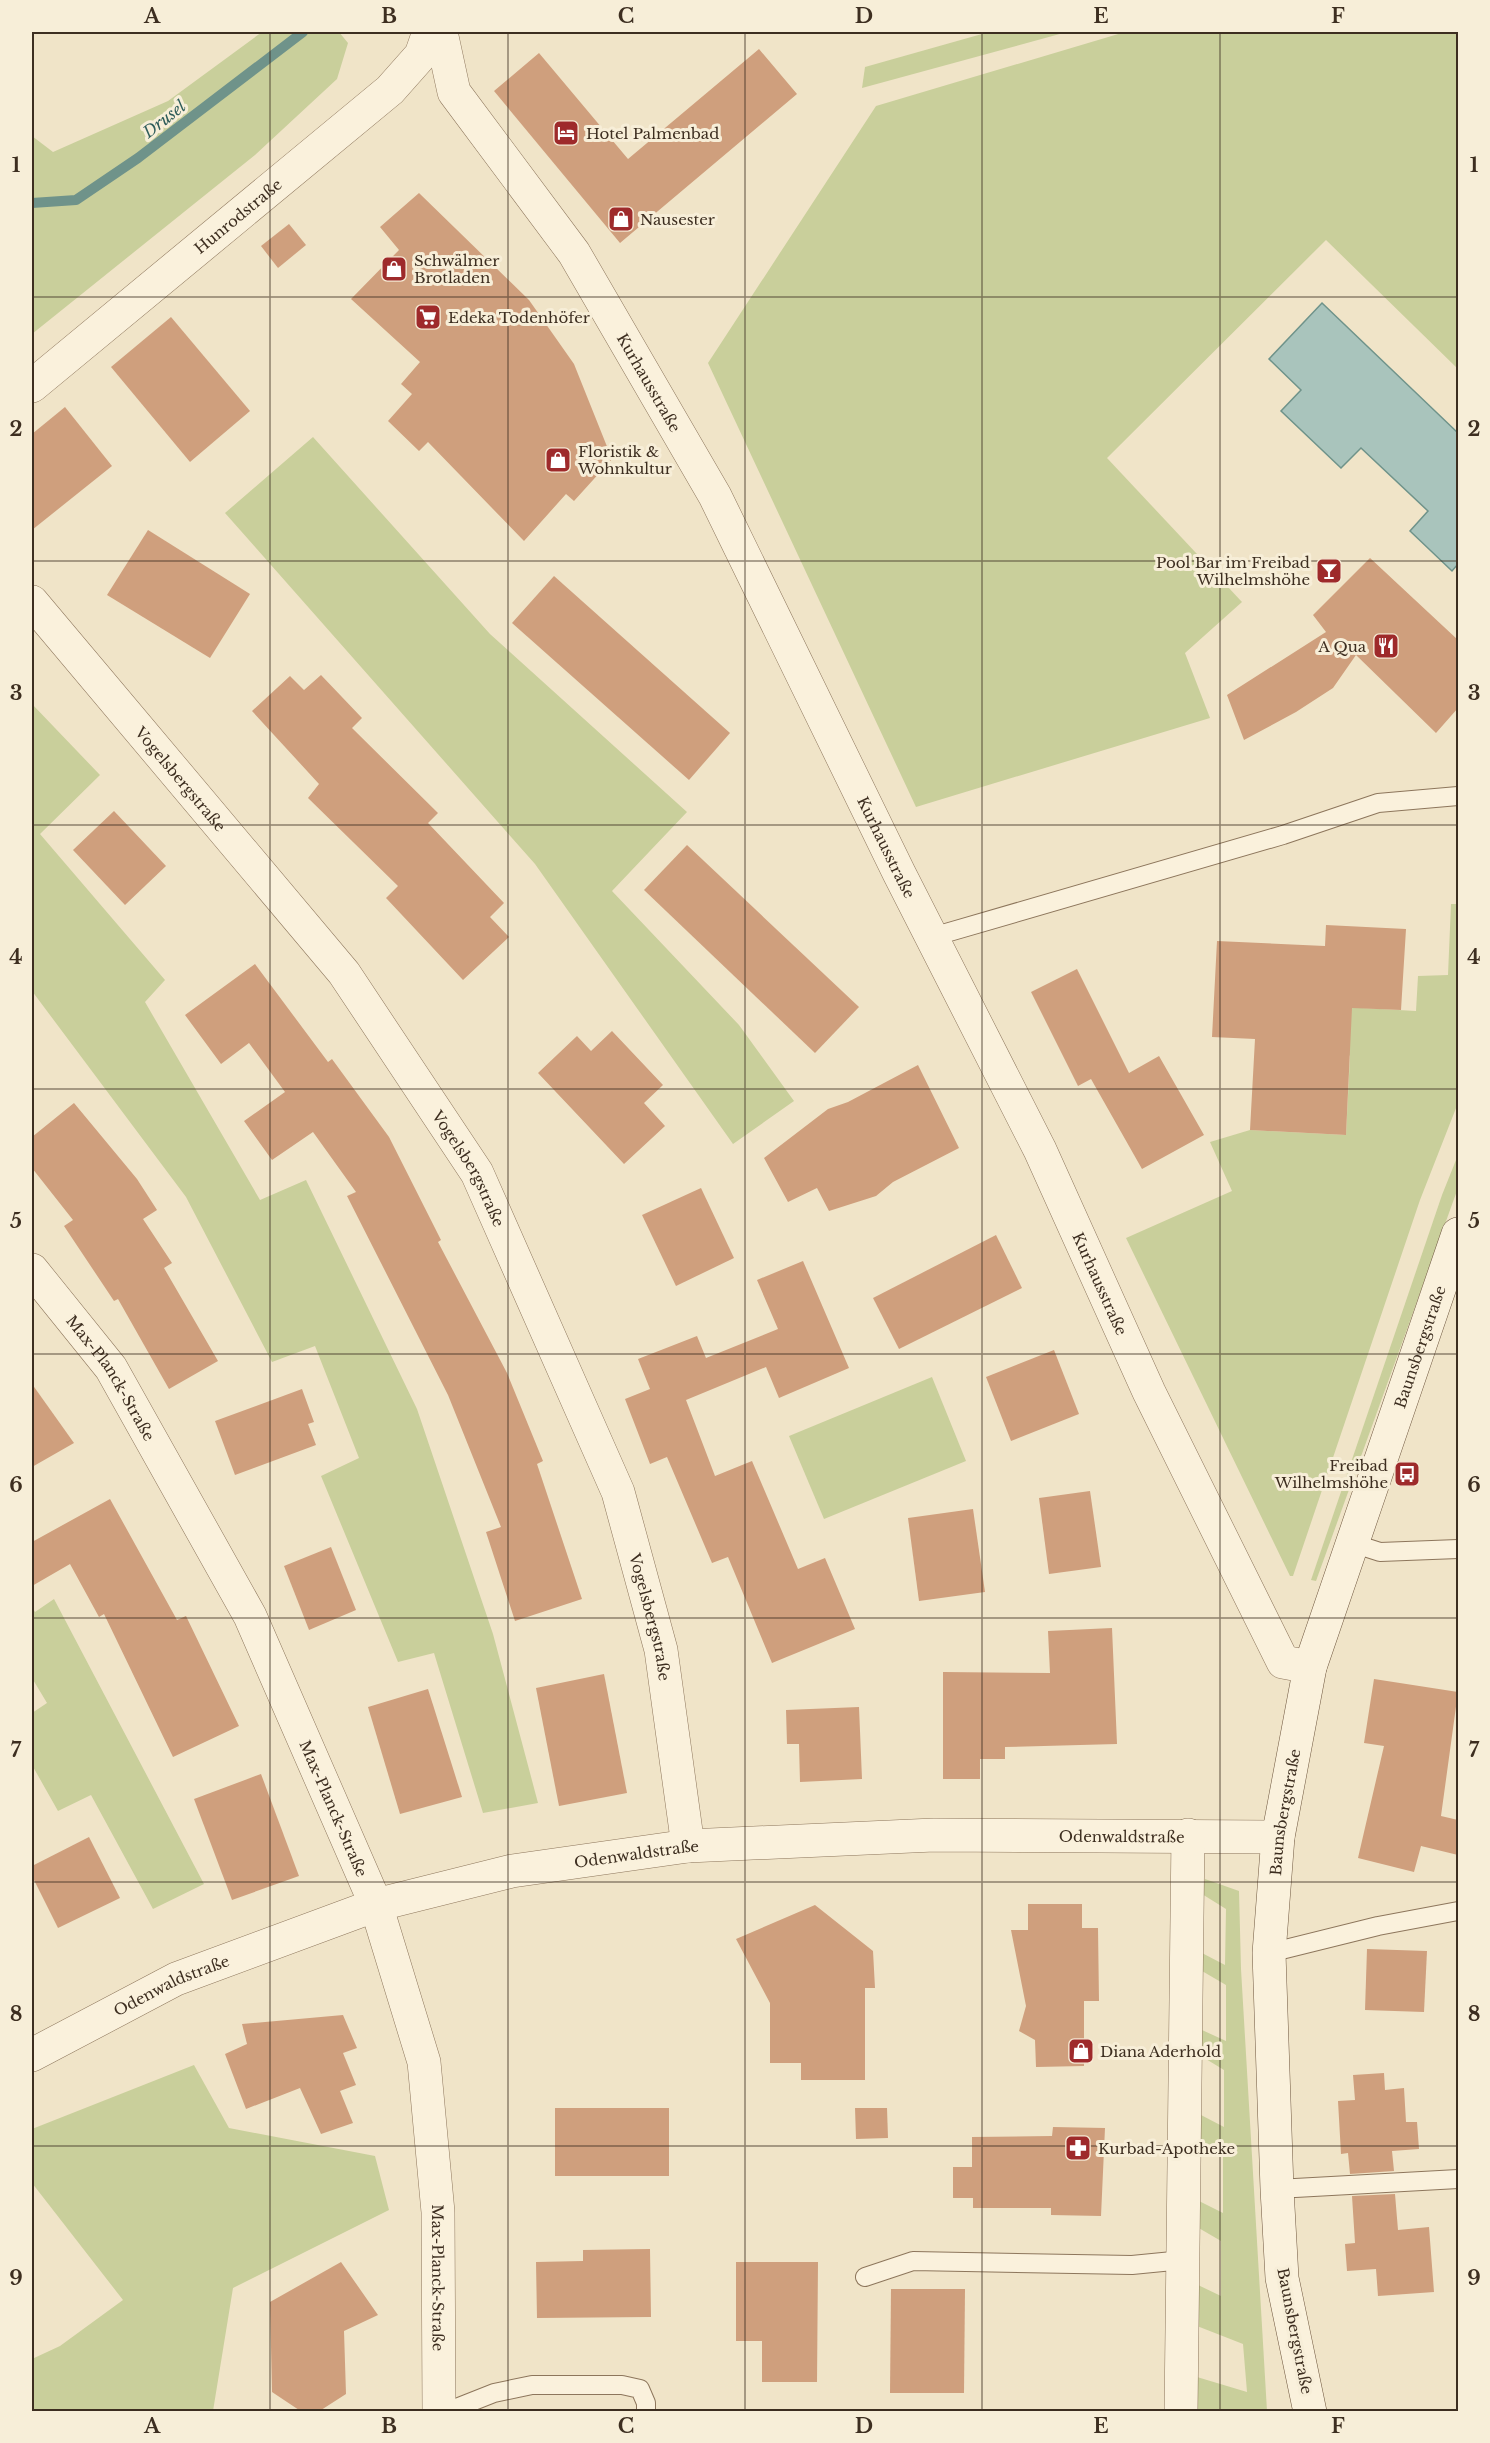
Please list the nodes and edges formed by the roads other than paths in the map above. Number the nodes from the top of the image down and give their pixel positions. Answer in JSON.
{"nodes":[{"id":1,"x":429,"y":32,"type":"edge"},
{"id":2,"x":441,"y":32,"type":"edge"},
{"id":3,"x":32,"y":386,"type":"edge"},
{"id":4,"x":32,"y":602,"type":"edge"},
{"id":5,"x":1458,"y":796,"type":"edge"},
{"id":6,"x":932,"y":937,"type":"junction"},
{"id":7,"x":1458,"y":1234,"type":"edge"},
{"id":8,"x":32,"y":1270,"type":"edge"},
{"id":9,"x":1352,"y":1543,"type":"junction"},
{"id":10,"x":1458,"y":1549,"type":"edge"},
{"id":11,"x":1310,"y":1667,"type":"junction"},
{"id":12,"x":1188,"y":1835,"type":"junction"},
{"id":13,"x":1278,"y":1837,"type":"junction"},
{"id":14,"x":688,"y":1846,"type":"junction"},
{"id":15,"x":376,"y":1905,"type":"junction"},
{"id":16,"x":1458,"y":1911,"type":"edge"},
{"id":17,"x":1269,"y":1953,"type":"junction"},
{"id":18,"x":32,"y":2055,"type":"edge"},
{"id":19,"x":1458,"y":2179,"type":"edge"},
{"id":20,"x":1277,"y":2189,"type":"junction"},
{"id":21,"x":1183,"y":2260,"type":"junction"},
{"id":22,"x":865,"y":2277,"type":"dead end"},
{"id":23,"x":439,"y":2412,"type":"edge"},
{"id":24,"x":446,"y":2412,"type":"edge"},
{"id":25,"x":646,"y":2412,"type":"edge"},
{"id":26,"x":1181,"y":2412,"type":"edge"},
{"id":27,"x":1310,"y":2412,"type":"edge"}],
"edges":[{"from":1,"to":3,"type":"street","name":"Hunrodstraße"},
{"from":2,"to":6,"type":"street","name":"Kurhausstraße"},
{"from":4,"to":14,"type":"street","name":"Vogelsbergstraße"},
{"from":5,"to":6,"type":"lane"},
{"from":6,"to":11,"type":"street","name":"Kurhausstraße"},
{"from":7,"to":9,"type":"street","name":"Baunsbergstraße"},
{"from":8,"to":15,"type":"street","name":"Max-Planck-Straße"},
{"from":9,"to":10,"type":"lane"},
{"from":9,"to":11,"type":"street","name":"Baunsbergstraße"},
{"from":11,"to":13,"type":"street","name":"Baunsbergstraße"},
{"from":12,"to":13,"type":"street","name":"Odenwaldstraße"},
{"from":12,"to":14,"type":"street","name":"Odenwaldstraße"},
{"from":12,"to":21,"type":"street"},
{"from":13,"to":17,"type":"street","name":"Baunsbergstraße"},
{"from":14,"to":15,"type":"street","name":"Odenwaldstraße"},
{"from":15,"to":18,"type":"street","name":"Odenwaldstraße"},
{"from":15,"to":23,"type":"street","name":"Max-Planck-Straße"},
{"from":16,"to":17,"type":"lane"},
{"from":17,"to":20,"type":"street","name":"Baunsbergstraße"},
{"from":19,"to":20,"type":"lane"},
{"from":20,"to":27,"type":"street","name":"Baunsbergstraße"},
{"from":21,"to":22,"type":"lane"},
{"from":21,"to":26,"type":"street"},
{"from":24,"to":25,"type":"lane"}]}
